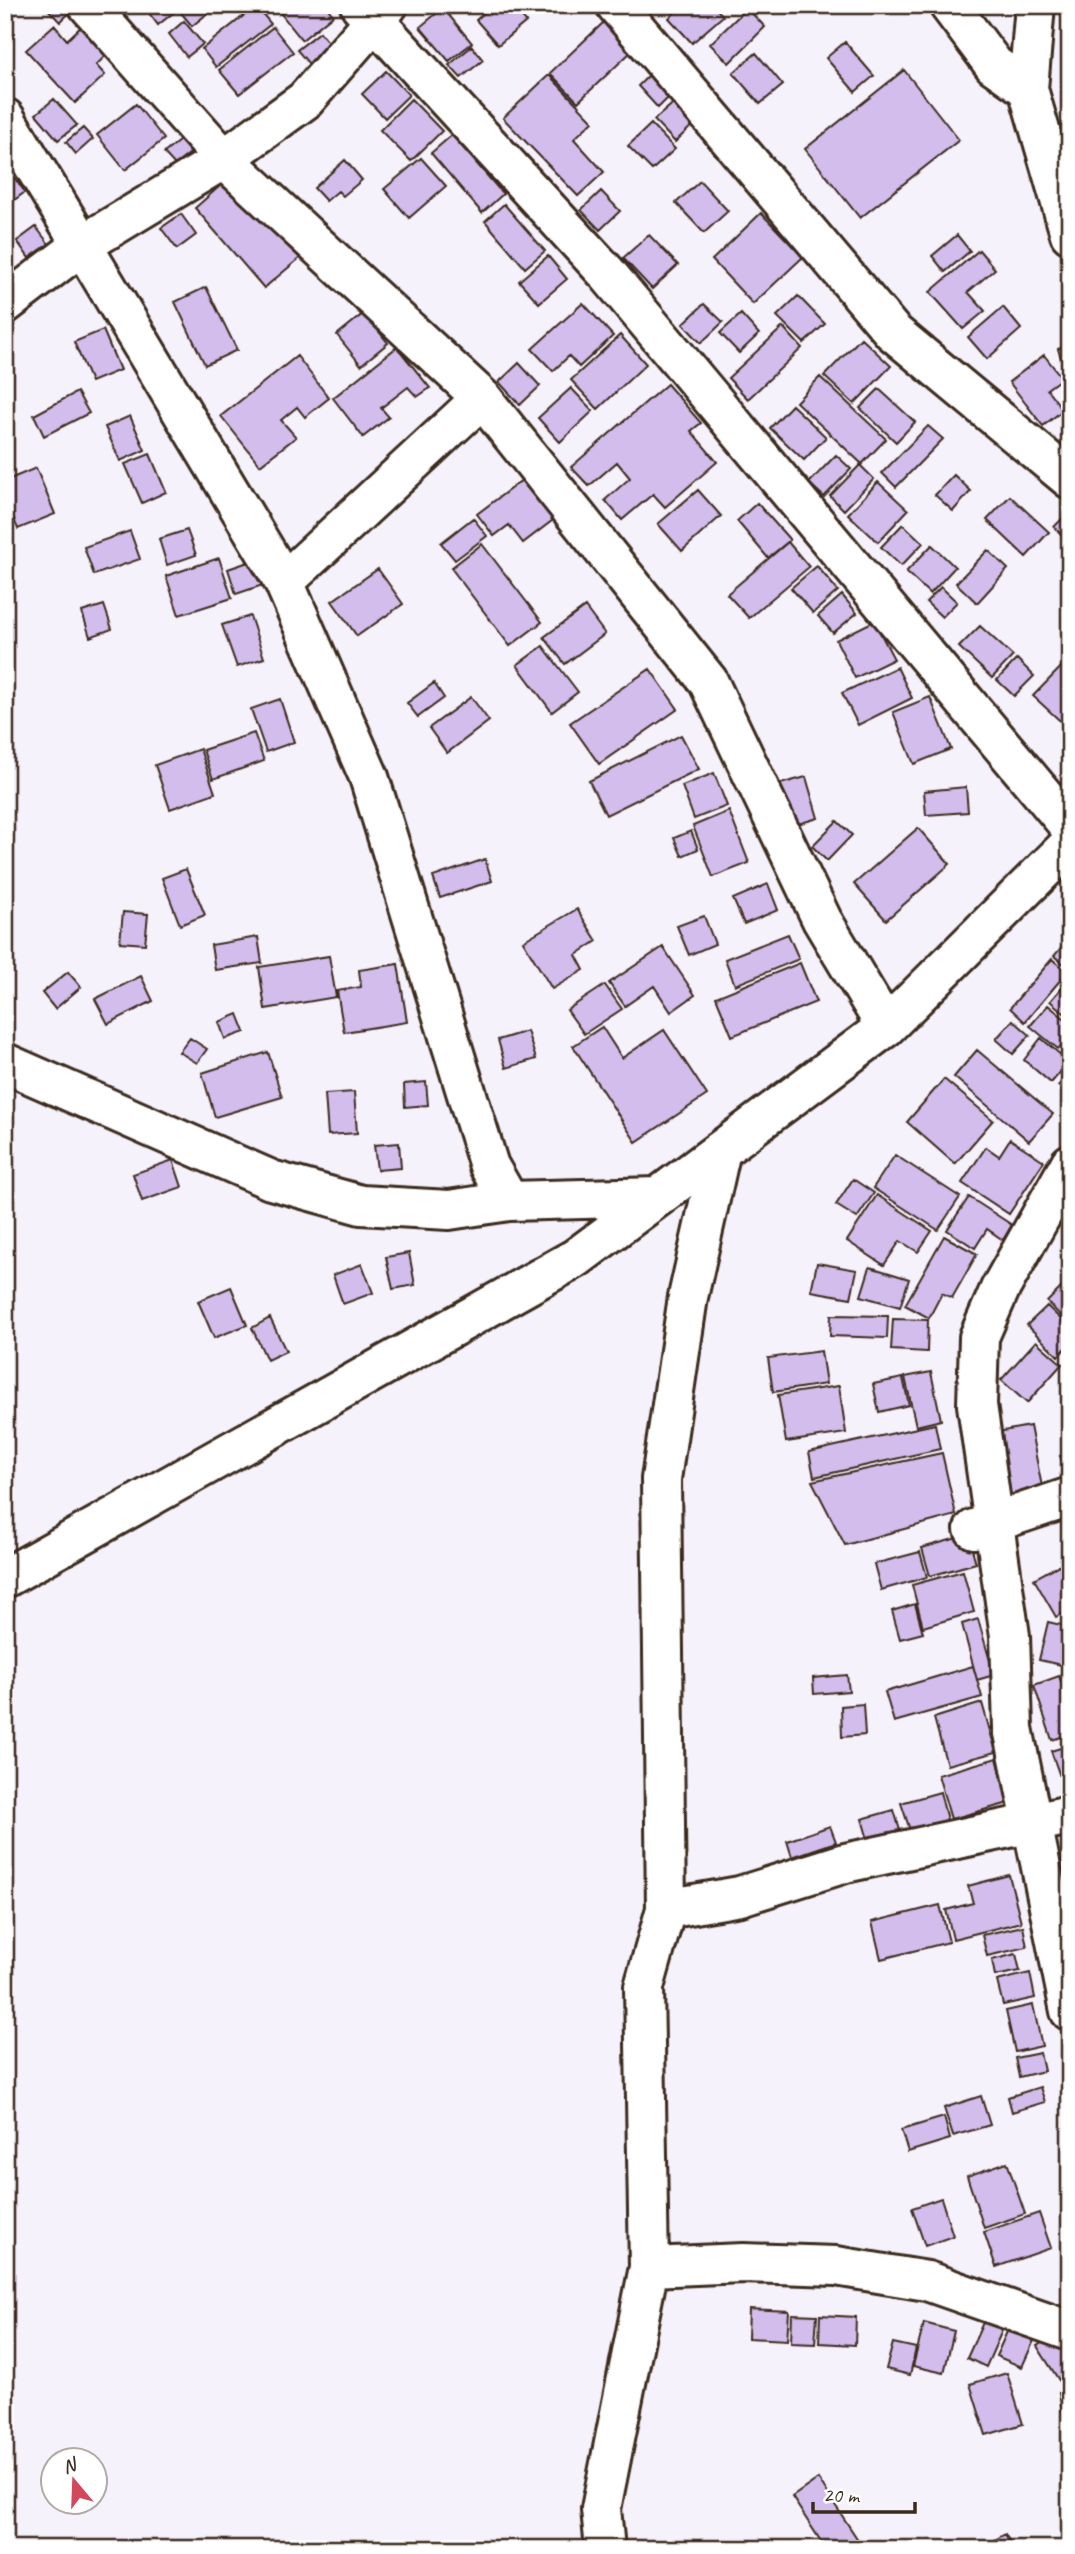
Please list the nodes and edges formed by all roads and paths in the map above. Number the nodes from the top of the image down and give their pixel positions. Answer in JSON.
{"nodes":[{"id":1,"x":88,"y":5,"type":"edge"},
{"id":2,"x":616,"y":5,"type":"edge"},
{"id":3,"x":949,"y":5,"type":"edge"},
{"id":4,"x":1035,"y":5,"type":"edge"},
{"id":5,"x":374,"y":10,"type":"edge"},
{"id":6,"x":1028,"y":89,"type":"junction"},
{"id":7,"x":5,"y":118,"type":"edge"},
{"id":8,"x":224,"y":159,"type":"junction"},
{"id":9,"x":1070,"y":234,"type":"edge"},
{"id":10,"x":82,"y":245,"type":"junction"},
{"id":11,"x":5,"y":304,"type":"edge"},
{"id":12,"x":482,"y":398,"type":"junction"},
{"id":13,"x":1070,"y":479,"type":"edge"},
{"id":14,"x":284,"y":582,"type":"junction"},
{"id":15,"x":1070,"y":827,"type":"edge"},
{"id":16,"x":1070,"y":844,"type":"edge"},
{"id":17,"x":886,"y":1027,"type":"junction"},
{"id":18,"x":5,"y":1063,"type":"edge"},
{"id":19,"x":722,"y":1150,"type":"junction"},
{"id":20,"x":1070,"y":1164,"type":"edge"},
{"id":21,"x":658,"y":1198,"type":"junction"},
{"id":22,"x":509,"y":1201,"type":"junction"},
{"id":23,"x":1070,"y":1497,"type":"edge"},
{"id":24,"x":985,"y":1525,"type":"junction"},
{"id":25,"x":5,"y":1578,"type":"edge"},
{"id":26,"x":1070,"y":1815,"type":"edge"},
{"id":27,"x":1033,"y":1824,"type":"junction"},
{"id":28,"x":666,"y":1909,"type":"junction"},
{"id":29,"x":1070,"y":2011,"type":"edge"},
{"id":30,"x":649,"y":2267,"type":"junction"},
{"id":31,"x":1070,"y":2331,"type":"edge"},
{"id":32,"x":605,"y":2549,"type":"edge"}],
"edges":[{"from":1,"to":8,"type":"street"},
{"from":2,"to":13,"type":"street"},
{"from":3,"to":6,"type":"street"},
{"from":4,"to":6,"type":"street"},
{"from":5,"to":8,"type":"street"},
{"from":5,"to":15,"type":"street"},
{"from":6,"to":9,"type":"street"},
{"from":7,"to":10,"type":"street"},
{"from":8,"to":10,"type":"street"},
{"from":8,"to":12,"type":"street"},
{"from":10,"to":11,"type":"street"},
{"from":10,"to":14,"type":"street"},
{"from":12,"to":14,"type":"street"},
{"from":12,"to":17,"type":"street"},
{"from":14,"to":22,"type":"street"},
{"from":16,"to":17,"type":"street"},
{"from":17,"to":19,"type":"street"},
{"from":18,"to":22,"type":"street"},
{"from":19,"to":21,"type":"street"},
{"from":19,"to":28,"type":"street"},
{"from":20,"to":24,"type":"street"},
{"from":21,"to":22,"type":"street"},
{"from":21,"to":25,"type":"street"},
{"from":23,"to":24,"type":"street"},
{"from":24,"to":27,"type":"street"},
{"from":26,"to":27,"type":"street"},
{"from":27,"to":28,"type":"street"},
{"from":27,"to":29,"type":"street"},
{"from":28,"to":30,"type":"street"},
{"from":30,"to":31,"type":"street"},
{"from":30,"to":32,"type":"street"}]}
